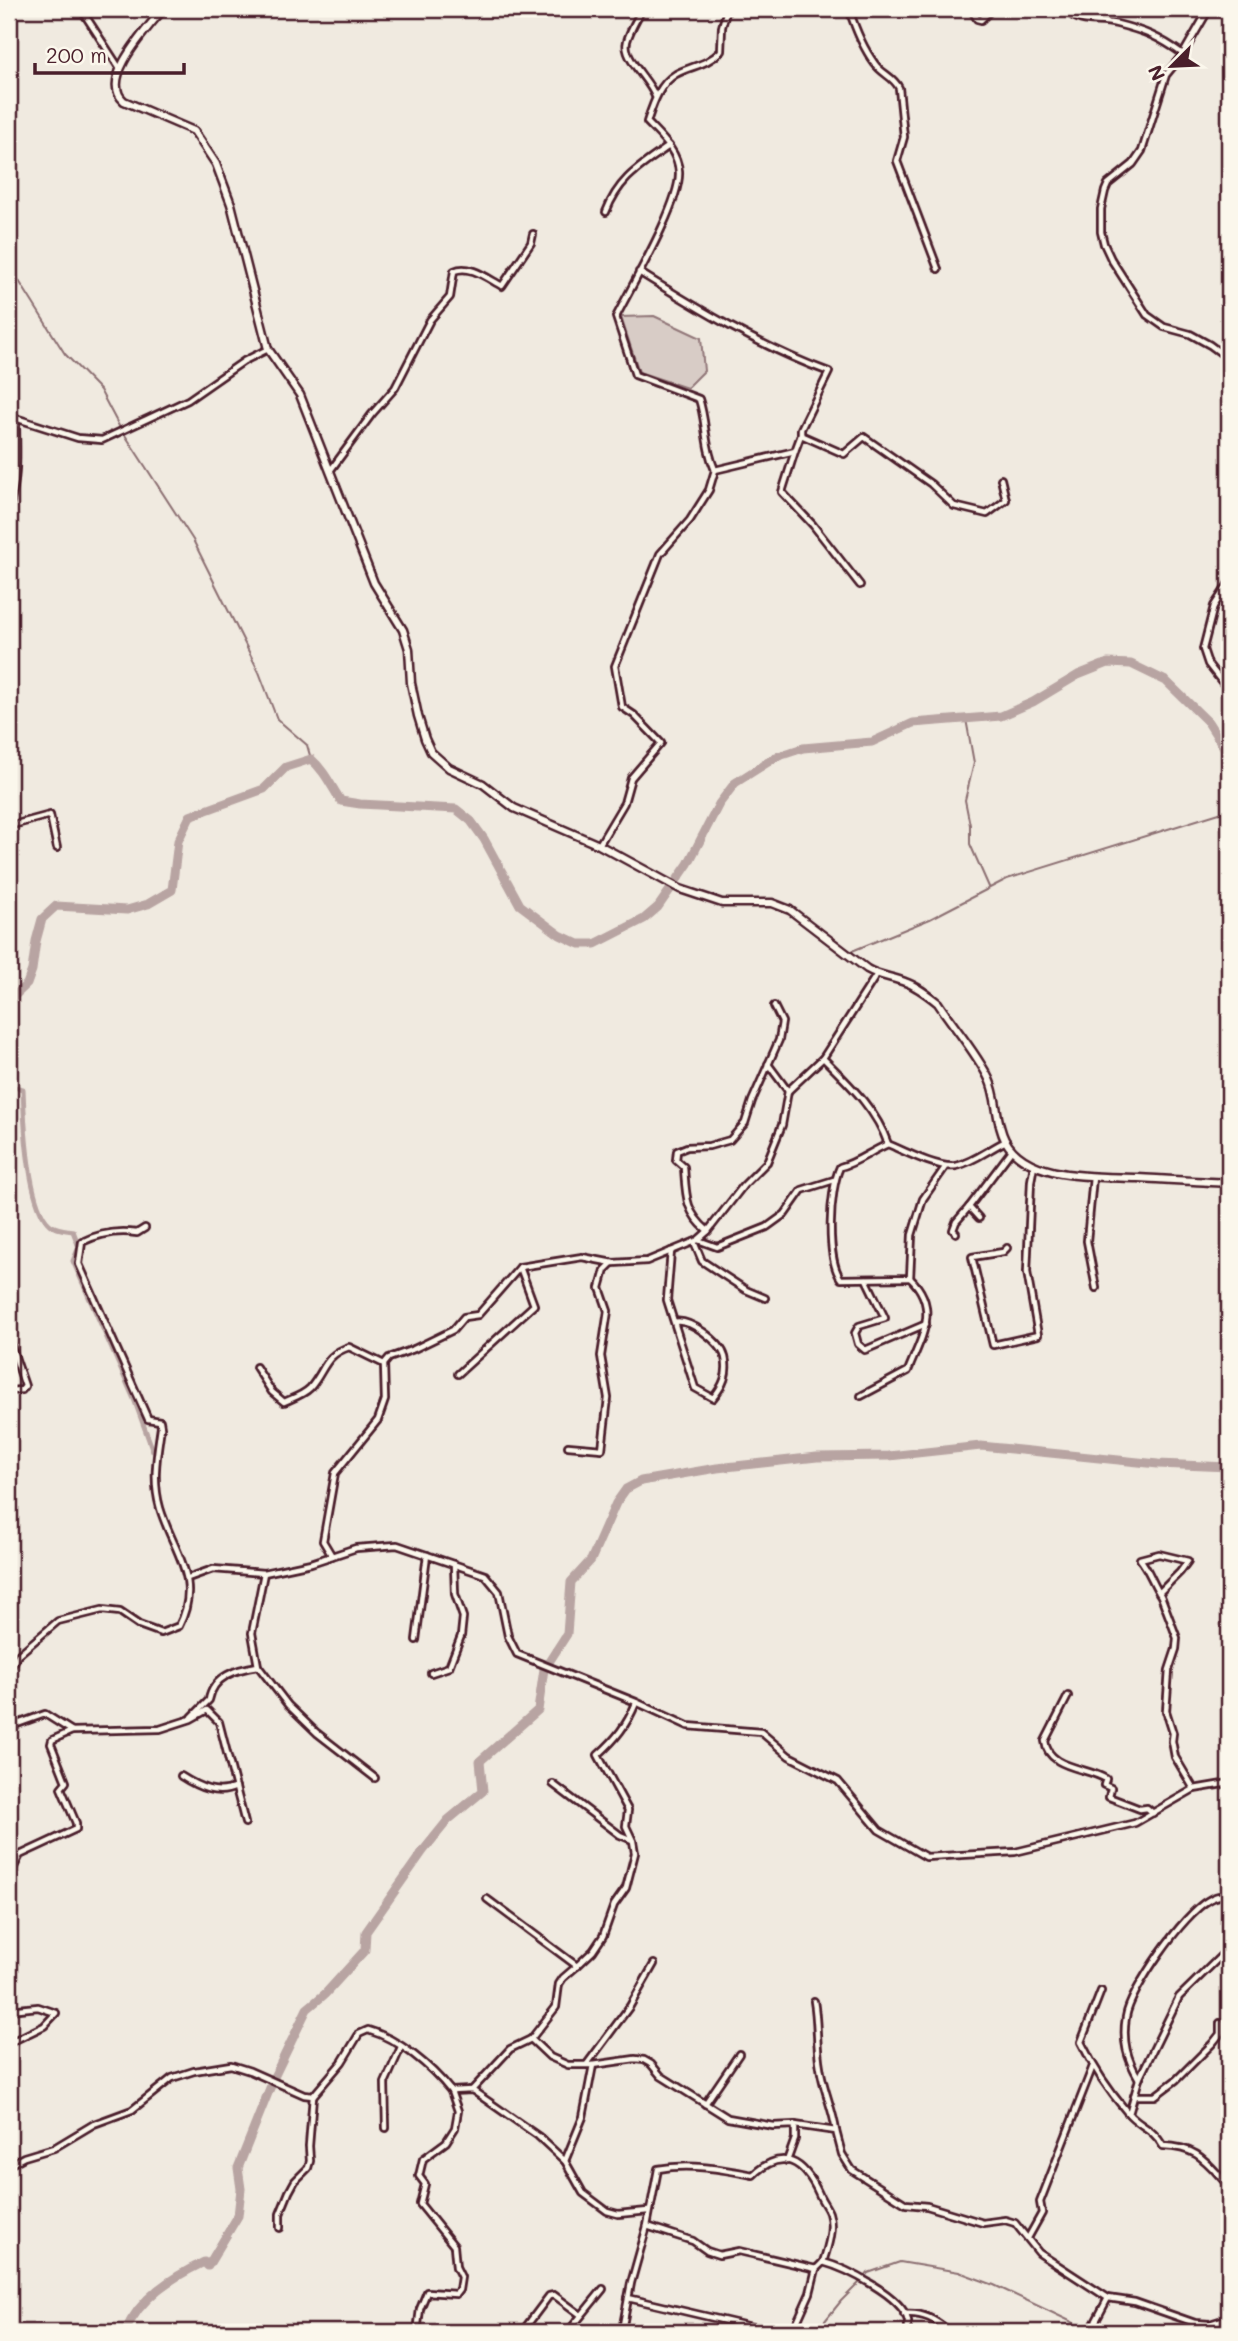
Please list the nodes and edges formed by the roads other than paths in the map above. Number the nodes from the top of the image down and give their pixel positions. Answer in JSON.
{"nodes":[{"id":1,"x":81,"y":9,"type":"edge"},
{"id":2,"x":163,"y":9,"type":"edge"},
{"id":3,"x":642,"y":9,"type":"edge"},
{"id":4,"x":727,"y":9,"type":"edge"},
{"id":5,"x":849,"y":9,"type":"edge"},
{"id":6,"x":971,"y":9,"type":"edge"},
{"id":7,"x":992,"y":9,"type":"edge"},
{"id":8,"x":1065,"y":9,"type":"edge"},
{"id":9,"x":1209,"y":9,"type":"edge"},
{"id":10,"x":1182,"y":54,"type":"junction"},
{"id":11,"x":120,"y":70,"type":"junction"},
{"id":12,"x":655,"y":97,"type":"junction"},
{"id":13,"x":669,"y":145,"type":"junction"},
{"id":14,"x":606,"y":212,"type":"dead end"},
{"id":15,"x":533,"y":234,"type":"dead end"},
{"id":16,"x":938,"y":269,"type":"dead end"},
{"id":17,"x":639,"y":272,"type":"junction"},
{"id":18,"x":268,"y":349,"type":"junction"},
{"id":19,"x":1229,"y":359,"type":"edge"},
{"id":20,"x":9,"y":416,"type":"edge"},
{"id":21,"x":16,"y":418,"type":"junction"},
{"id":22,"x":801,"y":435,"type":"junction"},
{"id":23,"x":795,"y":451,"type":"junction"},
{"id":24,"x":715,"y":470,"type":"junction"},
{"id":25,"x":329,"y":471,"type":"junction"},
{"id":26,"x":1001,"y":479,"type":"dead end"},
{"id":27,"x":9,"y":509,"type":"edge"},
{"id":28,"x":1229,"y":583,"type":"edge"},
{"id":29,"x":860,"y":585,"type":"dead end"},
{"id":30,"x":1229,"y":691,"type":"edge"},
{"id":31,"x":9,"y":826,"type":"edge"},
{"id":32,"x":599,"y":845,"type":"junction"},
{"id":33,"x":57,"y":848,"type":"dead end"},
{"id":34,"x":877,"y":974,"type":"junction"},
{"id":35,"x":774,"y":1006,"type":"dead end"},
{"id":36,"x":824,"y":1058,"type":"junction"},
{"id":37,"x":768,"y":1064,"type":"junction"},
{"id":38,"x":788,"y":1091,"type":"junction"},
{"id":39,"x":1006,"y":1142,"type":"junction"},
{"id":40,"x":888,"y":1144,"type":"junction"},
{"id":41,"x":1012,"y":1150,"type":"junction"},
{"id":42,"x":1034,"y":1165,"type":"junction"},
{"id":43,"x":946,"y":1166,"type":"junction"},
{"id":44,"x":1093,"y":1177,"type":"junction"},
{"id":45,"x":834,"y":1180,"type":"junction"},
{"id":46,"x":1229,"y":1183,"type":"edge"},
{"id":47,"x":970,"y":1207,"type":"junction"},
{"id":48,"x":979,"y":1218,"type":"dead end"},
{"id":49,"x":145,"y":1227,"type":"dead end"},
{"id":50,"x":708,"y":1231,"type":"junction"},
{"id":51,"x":956,"y":1233,"type":"dead end"},
{"id":52,"x":696,"y":1241,"type":"junction"},
{"id":53,"x":1007,"y":1248,"type":"dead end"},
{"id":54,"x":671,"y":1251,"type":"junction"},
{"id":55,"x":613,"y":1263,"type":"junction"},
{"id":56,"x":520,"y":1267,"type":"junction"},
{"id":57,"x":910,"y":1278,"type":"junction"},
{"id":58,"x":866,"y":1279,"type":"junction"},
{"id":59,"x":1096,"y":1288,"type":"dead end"},
{"id":60,"x":765,"y":1298,"type":"dead end"},
{"id":61,"x":674,"y":1322,"type":"junction"},
{"id":62,"x":926,"y":1324,"type":"junction"},
{"id":63,"x":9,"y":1339,"type":"edge"},
{"id":64,"x":384,"y":1364,"type":"junction"},
{"id":65,"x":256,"y":1367,"type":"dead end"},
{"id":66,"x":458,"y":1374,"type":"dead end"},
{"id":67,"x":9,"y":1391,"type":"edge"},
{"id":68,"x":861,"y":1396,"type":"dead end"},
{"id":69,"x":568,"y":1447,"type":"dead end"},
{"id":70,"x":427,"y":1555,"type":"junction"},
{"id":71,"x":332,"y":1556,"type":"junction"},
{"id":72,"x":454,"y":1564,"type":"junction"},
{"id":73,"x":264,"y":1573,"type":"junction"},
{"id":74,"x":188,"y":1578,"type":"junction"},
{"id":75,"x":1159,"y":1593,"type":"junction"},
{"id":76,"x":416,"y":1640,"type":"dead end"},
{"id":77,"x":258,"y":1667,"type":"junction"},
{"id":78,"x":9,"y":1671,"type":"edge"},
{"id":79,"x":431,"y":1673,"type":"dead end"},
{"id":80,"x":1068,"y":1696,"type":"dead end"},
{"id":81,"x":636,"y":1702,"type":"junction"},
{"id":82,"x":191,"y":1719,"type":"junction"},
{"id":83,"x":9,"y":1727,"type":"edge"},
{"id":84,"x":72,"y":1731,"type":"junction"},
{"id":85,"x":181,"y":1776,"type":"dead end"},
{"id":86,"x":376,"y":1779,"type":"dead end"},
{"id":87,"x":1229,"y":1783,"type":"edge"},
{"id":88,"x":553,"y":1784,"type":"dead end"},
{"id":89,"x":236,"y":1787,"type":"junction"},
{"id":90,"x":1194,"y":1788,"type":"junction"},
{"id":91,"x":1153,"y":1812,"type":"junction"},
{"id":92,"x":246,"y":1823,"type":"dead end"},
{"id":93,"x":633,"y":1841,"type":"junction"},
{"id":94,"x":9,"y":1877,"type":"edge"},
{"id":95,"x":1229,"y":1894,"type":"edge"},
{"id":96,"x":487,"y":1899,"type":"dead end"},
{"id":97,"x":1229,"y":1948,"type":"edge"},
{"id":98,"x":654,"y":1964,"type":"dead end"},
{"id":99,"x":577,"y":1966,"type":"junction"},
{"id":100,"x":1101,"y":1991,"type":"dead end"},
{"id":101,"x":814,"y":2001,"type":"dead end"},
{"id":102,"x":9,"y":2010,"type":"edge"},
{"id":103,"x":1220,"y":2023,"type":"dead end"},
{"id":104,"x":531,"y":2039,"type":"junction"},
{"id":105,"x":9,"y":2043,"type":"edge"},
{"id":106,"x":401,"y":2047,"type":"junction"},
{"id":107,"x":739,"y":2054,"type":"dead end"},
{"id":108,"x":586,"y":2065,"type":"junction"},
{"id":109,"x":593,"y":2065,"type":"junction"},
{"id":110,"x":1093,"y":2066,"type":"junction"},
{"id":111,"x":1139,"y":2079,"type":"junction"},
{"id":112,"x":472,"y":2090,"type":"junction"},
{"id":113,"x":451,"y":2091,"type":"junction"},
{"id":114,"x":313,"y":2096,"type":"junction"},
{"id":115,"x":1134,"y":2096,"type":"junction"},
{"id":116,"x":705,"y":2104,"type":"junction"},
{"id":117,"x":1129,"y":2115,"type":"junction"},
{"id":118,"x":795,"y":2125,"type":"junction"},
{"id":119,"x":386,"y":2128,"type":"dead end"},
{"id":120,"x":836,"y":2131,"type":"junction"},
{"id":121,"x":565,"y":2161,"type":"junction"},
{"id":122,"x":787,"y":2161,"type":"junction"},
{"id":123,"x":9,"y":2165,"type":"edge"},
{"id":124,"x":1229,"y":2186,"type":"edge"},
{"id":125,"x":648,"y":2211,"type":"junction"},
{"id":126,"x":647,"y":2227,"type":"junction"},
{"id":127,"x":280,"y":2228,"type":"dead end"},
{"id":128,"x":1028,"y":2238,"type":"junction"},
{"id":129,"x":823,"y":2262,"type":"junction"},
{"id":130,"x":816,"y":2269,"type":"junction"},
{"id":131,"x":603,"y":2289,"type":"dead end"},
{"id":132,"x":628,"y":2298,"type":"junction"},
{"id":133,"x":1108,"y":2298,"type":"junction"},
{"id":134,"x":904,"y":2314,"type":"junction"},
{"id":135,"x":581,"y":2315,"type":"junction"},
{"id":136,"x":1229,"y":2318,"type":"edge"},
{"id":137,"x":285,"y":2330,"type":"dead end"},
{"id":138,"x":1091,"y":2330,"type":"edge"},
{"id":139,"x":302,"y":2332,"type":"edge"},
{"id":140,"x":417,"y":2332,"type":"edge"},
{"id":141,"x":522,"y":2332,"type":"edge"},
{"id":142,"x":568,"y":2332,"type":"edge"},
{"id":143,"x":617,"y":2332,"type":"edge"},
{"id":144,"x":908,"y":2332,"type":"edge"},
{"id":145,"x":950,"y":2332,"type":"edge"}],
"edges":[{"from":1,"to":11,"type":"street"},
{"from":2,"to":11,"type":"street"},
{"from":3,"to":12,"type":"street"},
{"from":4,"to":12,"type":"street"},
{"from":5,"to":16,"type":"street"},
{"from":6,"to":7,"type":"street"},
{"from":8,"to":10,"type":"street"},
{"from":9,"to":10,"type":"street"},
{"from":10,"to":19,"type":"street"},
{"from":11,"to":18,"type":"street"},
{"from":12,"to":13,"type":"street"},
{"from":13,"to":14,"type":"street"},
{"from":13,"to":17,"type":"street"},
{"from":15,"to":25,"type":"street"},
{"from":17,"to":22,"type":"street"},
{"from":17,"to":24,"type":"street"},
{"from":18,"to":21,"type":"street"},
{"from":18,"to":25,"type":"street"},
{"from":20,"to":21,"type":"street"},
{"from":21,"to":27,"type":"street"},
{"from":22,"to":23,"type":"street"},
{"from":22,"to":26,"type":"street"},
{"from":23,"to":24,"type":"street"},
{"from":23,"to":29,"type":"street"},
{"from":24,"to":32,"type":"street"},
{"from":25,"to":32,"type":"street"},
{"from":28,"to":30,"type":"street"},
{"from":31,"to":33,"type":"street"},
{"from":32,"to":34,"type":"street"},
{"from":34,"to":36,"type":"street"},
{"from":34,"to":39,"type":"street"},
{"from":35,"to":37,"type":"street"},
{"from":36,"to":38,"type":"street"},
{"from":36,"to":40,"type":"street"},
{"from":37,"to":38,"type":"street"},
{"from":37,"to":50,"type":"street"},
{"from":38,"to":50,"type":"street"},
{"from":39,"to":41,"type":"street"},
{"from":39,"to":43,"type":"street"},
{"from":40,"to":43,"type":"street"},
{"from":40,"to":45,"type":"street"},
{"from":41,"to":42,"type":"street"},
{"from":41,"to":47,"type":"street"},
{"from":42,"to":44,"type":"street"},
{"from":42,"to":53,"type":"street"},
{"from":43,"to":57,"type":"street"},
{"from":44,"to":46,"type":"street"},
{"from":44,"to":59,"type":"street"},
{"from":45,"to":52,"type":"street"},
{"from":45,"to":58,"type":"street"},
{"from":47,"to":48,"type":"street"},
{"from":47,"to":51,"type":"street"},
{"from":49,"to":74,"type":"street"},
{"from":50,"to":52,"type":"street"},
{"from":52,"to":54,"type":"street"},
{"from":52,"to":60,"type":"street"},
{"from":54,"to":55,"type":"street"},
{"from":54,"to":61,"type":"street"},
{"from":55,"to":56,"type":"street"},
{"from":55,"to":69,"type":"street"},
{"from":56,"to":64,"type":"street"},
{"from":56,"to":66,"type":"street"},
{"from":57,"to":58,"type":"street"},
{"from":57,"to":62,"type":"street"},
{"from":58,"to":62,"type":"street"},
{"from":61,"to":61,"type":"street"},
{"from":62,"to":68,"type":"street"},
{"from":63,"to":67,"type":"street"},
{"from":64,"to":65,"type":"street"},
{"from":64,"to":71,"type":"street"},
{"from":70,"to":71,"type":"street"},
{"from":70,"to":72,"type":"street"},
{"from":70,"to":76,"type":"street"},
{"from":71,"to":73,"type":"street"},
{"from":72,"to":79,"type":"street"},
{"from":72,"to":81,"type":"street"},
{"from":73,"to":74,"type":"street"},
{"from":73,"to":77,"type":"street"},
{"from":74,"to":78,"type":"street"},
{"from":75,"to":75,"type":"street"},
{"from":75,"to":90,"type":"street"},
{"from":77,"to":82,"type":"street"},
{"from":77,"to":86,"type":"street"},
{"from":80,"to":91,"type":"street"},
{"from":81,"to":91,"type":"street"},
{"from":81,"to":93,"type":"street"},
{"from":82,"to":84,"type":"street"},
{"from":82,"to":89,"type":"street"},
{"from":83,"to":84,"type":"street"},
{"from":84,"to":94,"type":"street"},
{"from":85,"to":89,"type":"street"},
{"from":87,"to":90,"type":"street"},
{"from":88,"to":93,"type":"street"},
{"from":89,"to":92,"type":"street"},
{"from":90,"to":91,"type":"street"},
{"from":93,"to":99,"type":"street"},
{"from":95,"to":111,"type":"street"},
{"from":96,"to":99,"type":"street"},
{"from":97,"to":111,"type":"street"},
{"from":98,"to":108,"type":"street"},
{"from":99,"to":104,"type":"street"},
{"from":100,"to":110,"type":"street"},
{"from":101,"to":120,"type":"street"},
{"from":102,"to":105,"type":"street"},
{"from":103,"to":115,"type":"street"},
{"from":104,"to":108,"type":"street"},
{"from":104,"to":112,"type":"street"},
{"from":106,"to":113,"type":"street"},
{"from":106,"to":114,"type":"street"},
{"from":106,"to":119,"type":"street"},
{"from":107,"to":116,"type":"street"},
{"from":108,"to":109,"type":"street"},
{"from":109,"to":116,"type":"street"},
{"from":109,"to":121,"type":"street"},
{"from":110,"to":117,"type":"street"},
{"from":110,"to":128,"type":"street"},
{"from":111,"to":115,"type":"street"},
{"from":112,"to":113,"type":"street"},
{"from":112,"to":121,"type":"street"},
{"from":113,"to":140,"type":"street"},
{"from":114,"to":123,"type":"street"},
{"from":114,"to":127,"type":"street"},
{"from":115,"to":117,"type":"street"},
{"from":116,"to":118,"type":"street"},
{"from":117,"to":124,"type":"street"},
{"from":118,"to":120,"type":"street"},
{"from":118,"to":122,"type":"street"},
{"from":120,"to":128,"type":"street"},
{"from":121,"to":125,"type":"street"},
{"from":122,"to":125,"type":"street"},
{"from":122,"to":129,"type":"street"},
{"from":125,"to":126,"type":"street"},
{"from":126,"to":130,"type":"street"},
{"from":126,"to":132,"type":"street"},
{"from":128,"to":133,"type":"street"},
{"from":129,"to":130,"type":"street"},
{"from":129,"to":134,"type":"street"},
{"from":130,"to":132,"type":"street"},
{"from":131,"to":135,"type":"street"},
{"from":132,"to":143,"type":"street"},
{"from":133,"to":136,"type":"street"},
{"from":133,"to":138,"type":"street"},
{"from":134,"to":144,"type":"street"},
{"from":134,"to":145,"type":"street"},
{"from":135,"to":141,"type":"street"},
{"from":135,"to":142,"type":"street"},
{"from":137,"to":139,"type":"street"}]}
